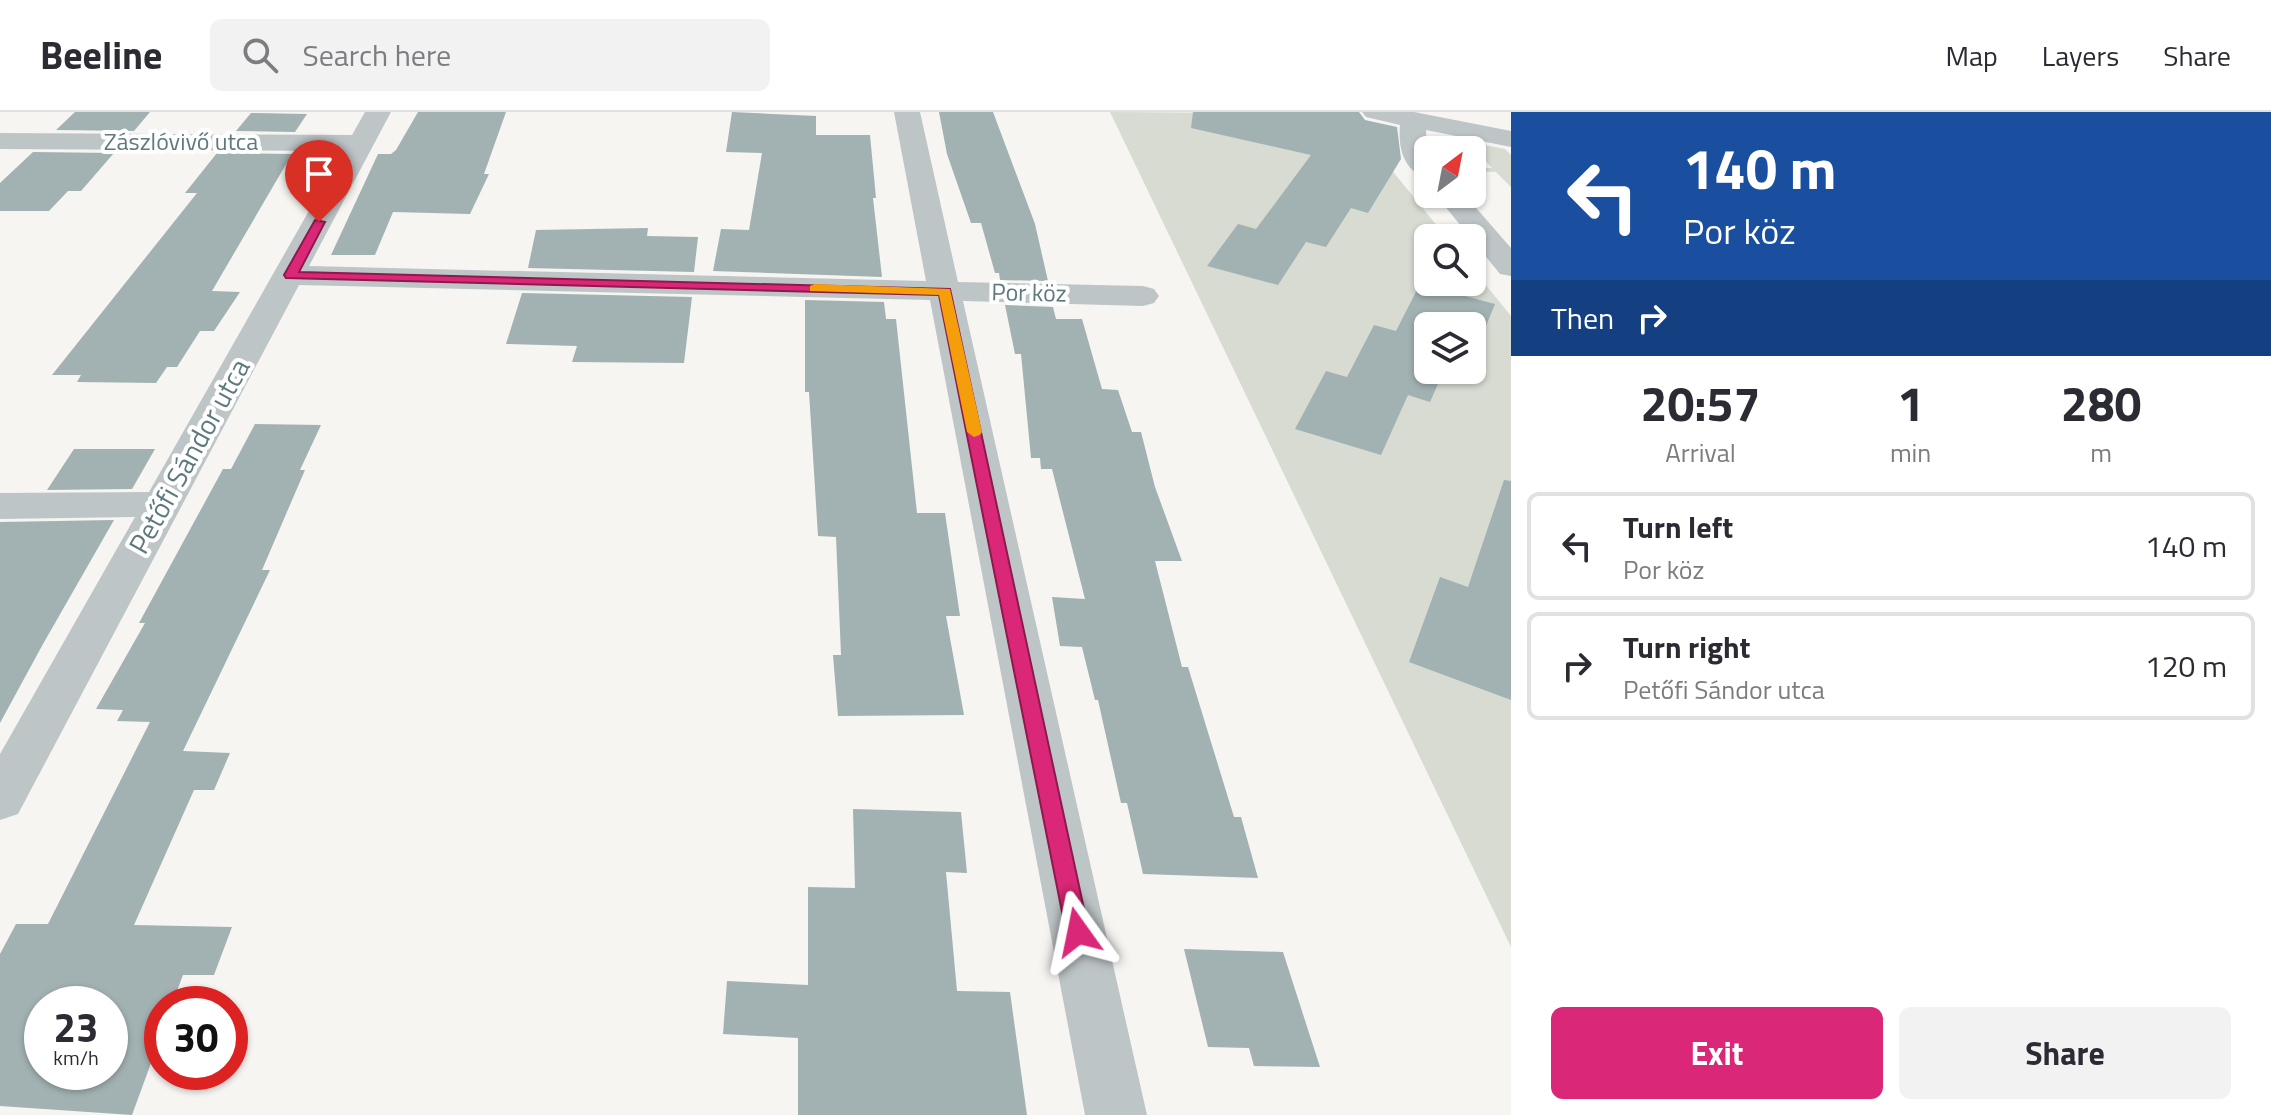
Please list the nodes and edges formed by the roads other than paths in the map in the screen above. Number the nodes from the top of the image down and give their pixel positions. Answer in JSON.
{"nodes":[{"id":1,"x":907,"y":112,"type":"edge"},
{"id":2,"x":1375,"y":112,"type":"edge"},
{"id":3,"x":1413,"y":120,"type":"junction"},
{"id":4,"x":370,"y":127,"type":"edge"},
{"id":5,"x":1497,"y":128,"type":"edge"},
{"id":6,"x":3,"y":129,"type":"edge"},
{"id":7,"x":1414,"y":153,"type":"edge"},
{"id":8,"x":1461,"y":208,"type":"edge"},
{"id":9,"x":1511,"y":267,"type":"edge"},
{"id":10,"x":291,"y":275,"type":"junction"},
{"id":11,"x":945,"y":292,"type":"junction"},
{"id":12,"x":1143,"y":296,"type":"dead end"},
{"id":13,"x":162,"y":504,"type":"junction"},
{"id":14,"x":0,"y":506,"type":"edge"},
{"id":15,"x":0,"y":800,"type":"edge"},
{"id":16,"x":1116,"y":1115,"type":"edge"}],
"edges":[{"from":1,"to":11,"type":"street"},
{"from":2,"to":3,"type":"street"},
{"from":3,"to":5,"type":"street"},
{"from":3,"to":7,"type":"street"},
{"from":4,"to":6,"type":"street","name":"Zászlóvivő utca"},
{"from":4,"to":10,"type":"street","name":"Petőfi Sándor utca"},
{"from":8,"to":9,"type":"street"},
{"from":10,"to":11,"type":"street","name":"Por köz"},
{"from":10,"to":13,"type":"street","name":"Petőfi Sándor utca"},
{"from":11,"to":12,"type":"street","name":"Por köz"},
{"from":11,"to":16,"type":"street"},
{"from":13,"to":14,"type":"street"},
{"from":13,"to":15,"type":"street","name":"Petőfi Sándor utca"}]}
